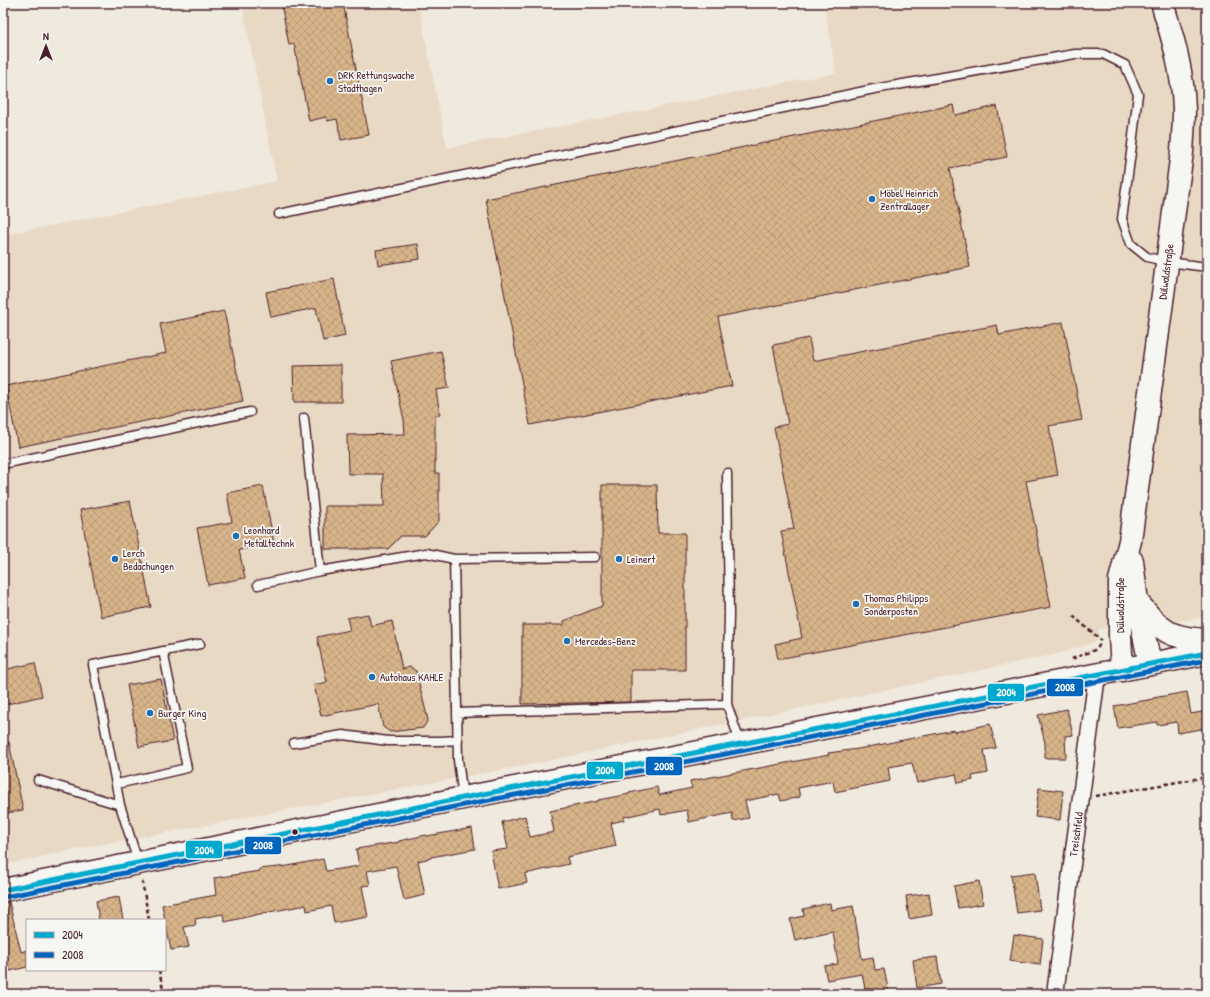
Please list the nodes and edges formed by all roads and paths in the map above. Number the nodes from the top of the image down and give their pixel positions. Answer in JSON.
{"nodes":[{"id":1,"x":1162,"y":3,"type":"edge"},
{"id":2,"x":279,"y":214,"type":"dead end"},
{"id":3,"x":1168,"y":262,"type":"junction"},
{"id":4,"x":1207,"y":267,"type":"edge"},
{"id":5,"x":250,"y":412,"type":"dead end"},
{"id":6,"x":304,"y":418,"type":"dead end"},
{"id":7,"x":3,"y":464,"type":"edge"},
{"id":8,"x":727,"y":473,"type":"dead end"},
{"id":9,"x":1130,"y":541,"type":"junction"},
{"id":10,"x":595,"y":557,"type":"dead end"},
{"id":11,"x":454,"y":559,"type":"junction"},
{"id":12,"x":320,"y":571,"type":"junction"},
{"id":13,"x":258,"y":586,"type":"dead end"},
{"id":14,"x":1137,"y":602,"type":"junction"},
{"id":15,"x":1072,"y":616,"type":"dead end"},
{"id":16,"x":1102,"y":640,"type":"dead end"},
{"id":17,"x":1207,"y":640,"type":"edge"},
{"id":18,"x":200,"y":644,"type":"dead end"},
{"id":19,"x":163,"y":651,"type":"junction"},
{"id":20,"x":1207,"y":653,"type":"edge"},
{"id":21,"x":1150,"y":664,"type":"junction"},
{"id":22,"x":1122,"y":670,"type":"junction"},
{"id":23,"x":1097,"y":675,"type":"junction"},
{"id":24,"x":727,"y":704,"type":"junction"},
{"id":25,"x":457,"y":713,"type":"junction"},
{"id":26,"x":458,"y":740,"type":"junction"},
{"id":27,"x":294,"y":743,"type":"dead end"},
{"id":28,"x":740,"y":743,"type":"junction"},
{"id":29,"x":1207,"y":777,"type":"edge"},
{"id":30,"x":38,"y":780,"type":"dead end"},
{"id":31,"x":117,"y":784,"type":"junction"},
{"id":32,"x":463,"y":798,"type":"junction"},
{"id":33,"x":1080,"y":798,"type":"junction"},
{"id":34,"x":120,"y":805,"type":"junction"},
{"id":35,"x":138,"y":863,"type":"junction"},
{"id":36,"x":3,"y":890,"type":"edge"},
{"id":37,"x":149,"y":919,"type":"edge"},
{"id":38,"x":159,"y":971,"type":"edge"},
{"id":39,"x":164,"y":994,"type":"edge"},
{"id":40,"x":1055,"y":994,"type":"edge"}],
"edges":[{"from":1,"to":3,"type":"main road","name":"Dülwaldstraße"},
{"from":2,"to":3,"type":"lane"},
{"from":3,"to":4,"type":"lane"},
{"from":3,"to":9,"type":"main road","name":"Dülwaldstraße"},
{"from":5,"to":7,"type":"lane"},
{"from":6,"to":12,"type":"lane"},
{"from":8,"to":24,"type":"lane"},
{"from":9,"to":14,"type":"main road","name":"Dülwaldstraße"},
{"from":9,"to":22,"type":"main road","name":"Dülwaldstraße"},
{"from":10,"to":11,"type":"lane"},
{"from":11,"to":12,"type":"lane"},
{"from":11,"to":25,"type":"lane"},
{"from":12,"to":13,"type":"lane"},
{"from":14,"to":17,"type":"main road"},
{"from":14,"to":21,"type":"main road","name":"Dülwaldstraße"},
{"from":15,"to":16,"type":"path"},
{"from":18,"to":19,"type":"lane"},
{"from":19,"to":31,"type":"lane"},
{"from":19,"to":31,"type":"lane"},
{"from":20,"to":21,"type":"main road"},
{"from":21,"to":22,"type":"main road"},
{"from":22,"to":23,"type":"main road"},
{"from":23,"to":28,"type":"main road"},
{"from":23,"to":33,"type":"street","name":"Treischfeld"},
{"from":24,"to":25,"type":"lane"},
{"from":24,"to":28,"type":"lane"},
{"from":25,"to":26,"type":"lane"},
{"from":26,"to":27,"type":"lane"},
{"from":26,"to":32,"type":"lane"},
{"from":28,"to":32,"type":"main road"},
{"from":29,"to":33,"type":"path"},
{"from":30,"to":34,"type":"lane"},
{"from":31,"to":34,"type":"lane"},
{"from":32,"to":35,"type":"main road"},
{"from":33,"to":40,"type":"street","name":"Treischfeld"},
{"from":34,"to":35,"type":"lane"},
{"from":35,"to":36,"type":"main road"},
{"from":35,"to":37,"type":"path"},
{"from":38,"to":39,"type":"path"}]}
